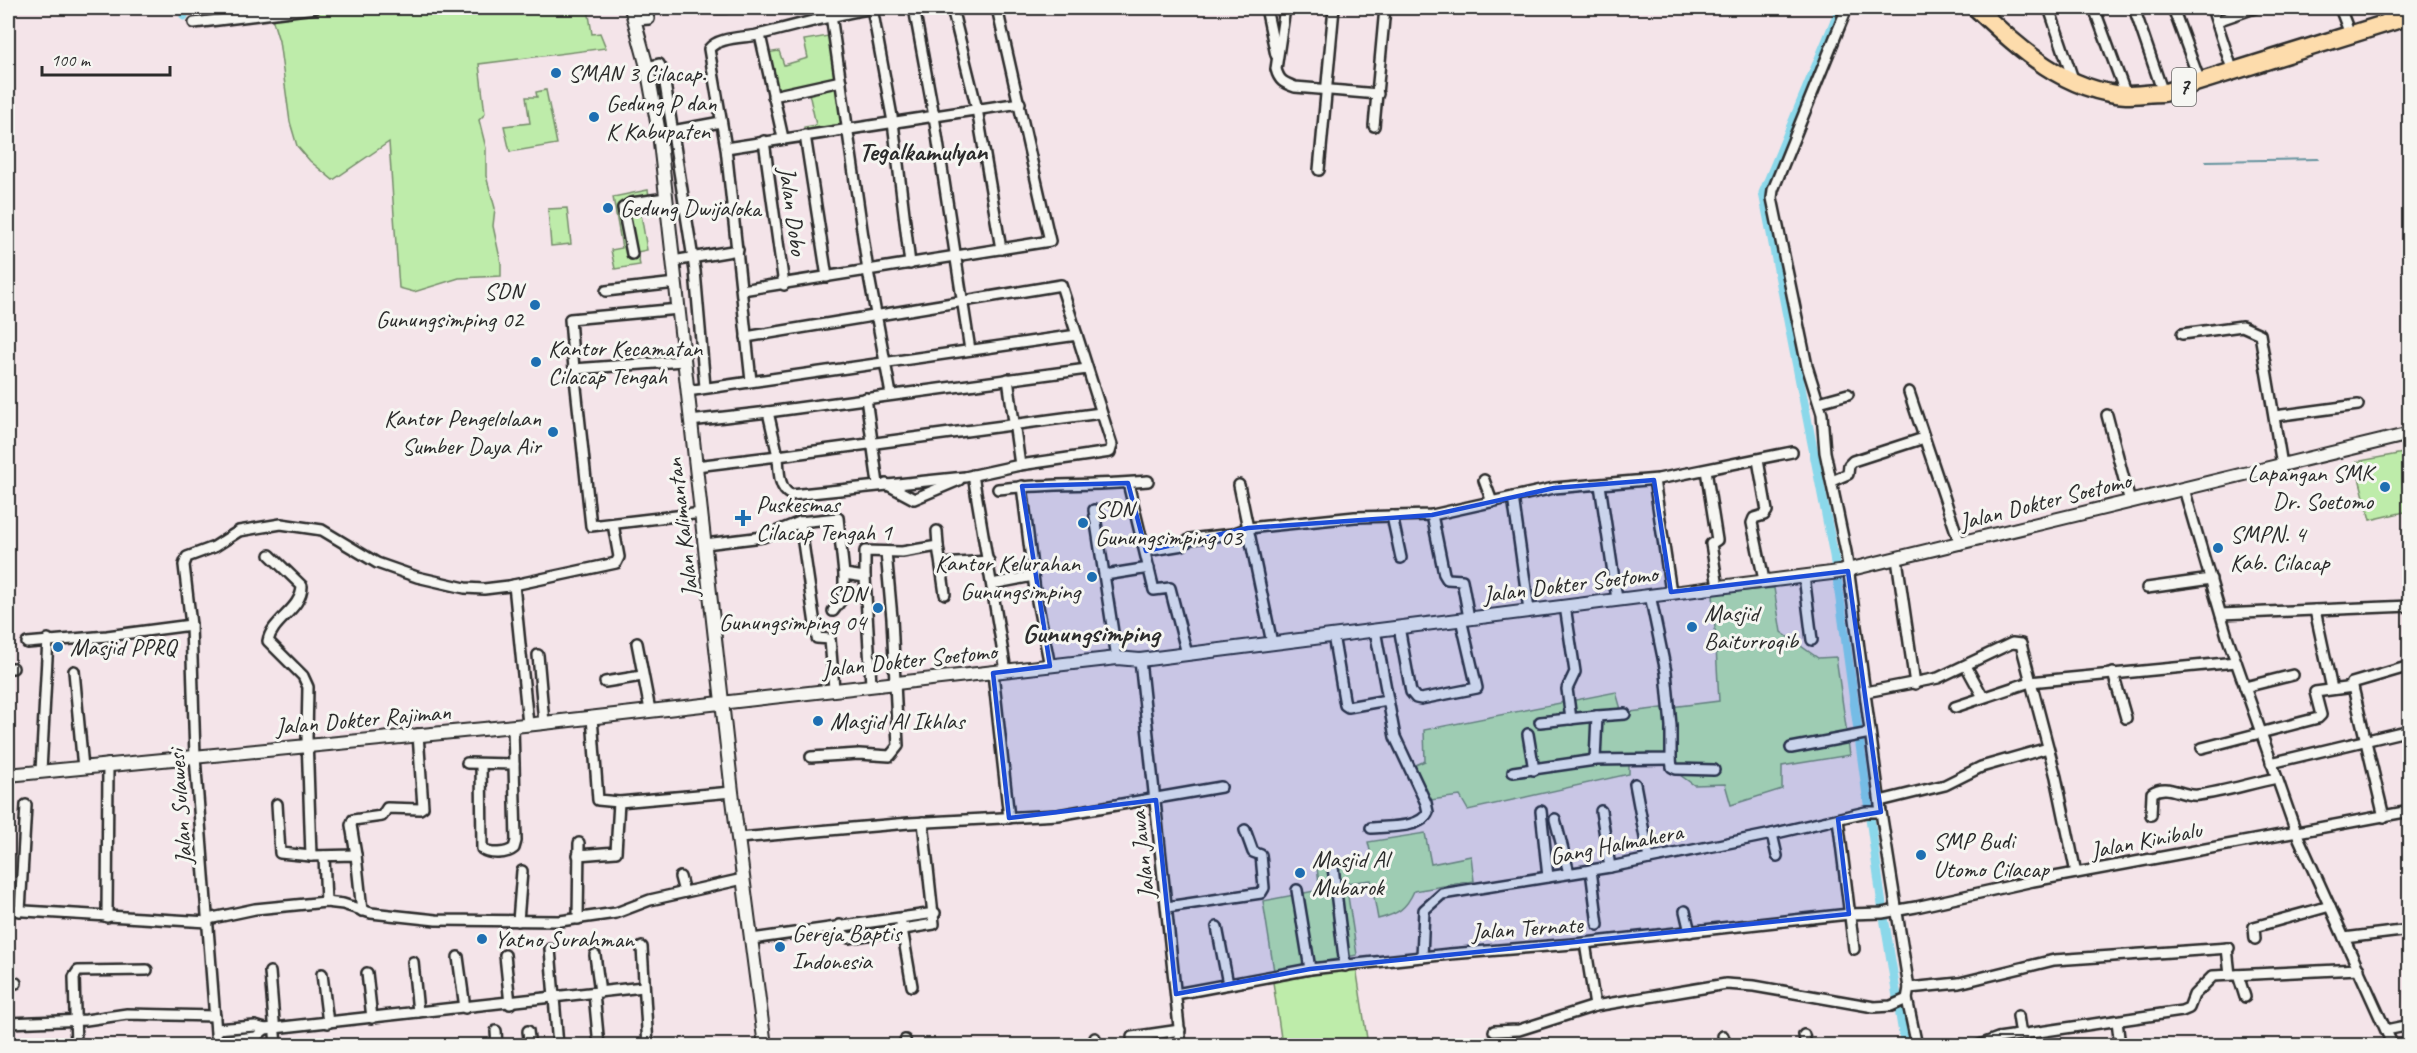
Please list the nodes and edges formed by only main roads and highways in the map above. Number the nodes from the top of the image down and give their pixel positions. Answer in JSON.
{"nodes":[{"id":1,"x":1983,"y":9,"type":"edge"},
{"id":2,"x":2387,"y":15,"type":"edge"},
{"id":3,"x":2409,"y":16,"type":"edge"}],
"edges":[{"from":1,"to":2,"type":"highway","number":"7"},
{"from":2,"to":3,"type":"highway","number":"7"}]}
